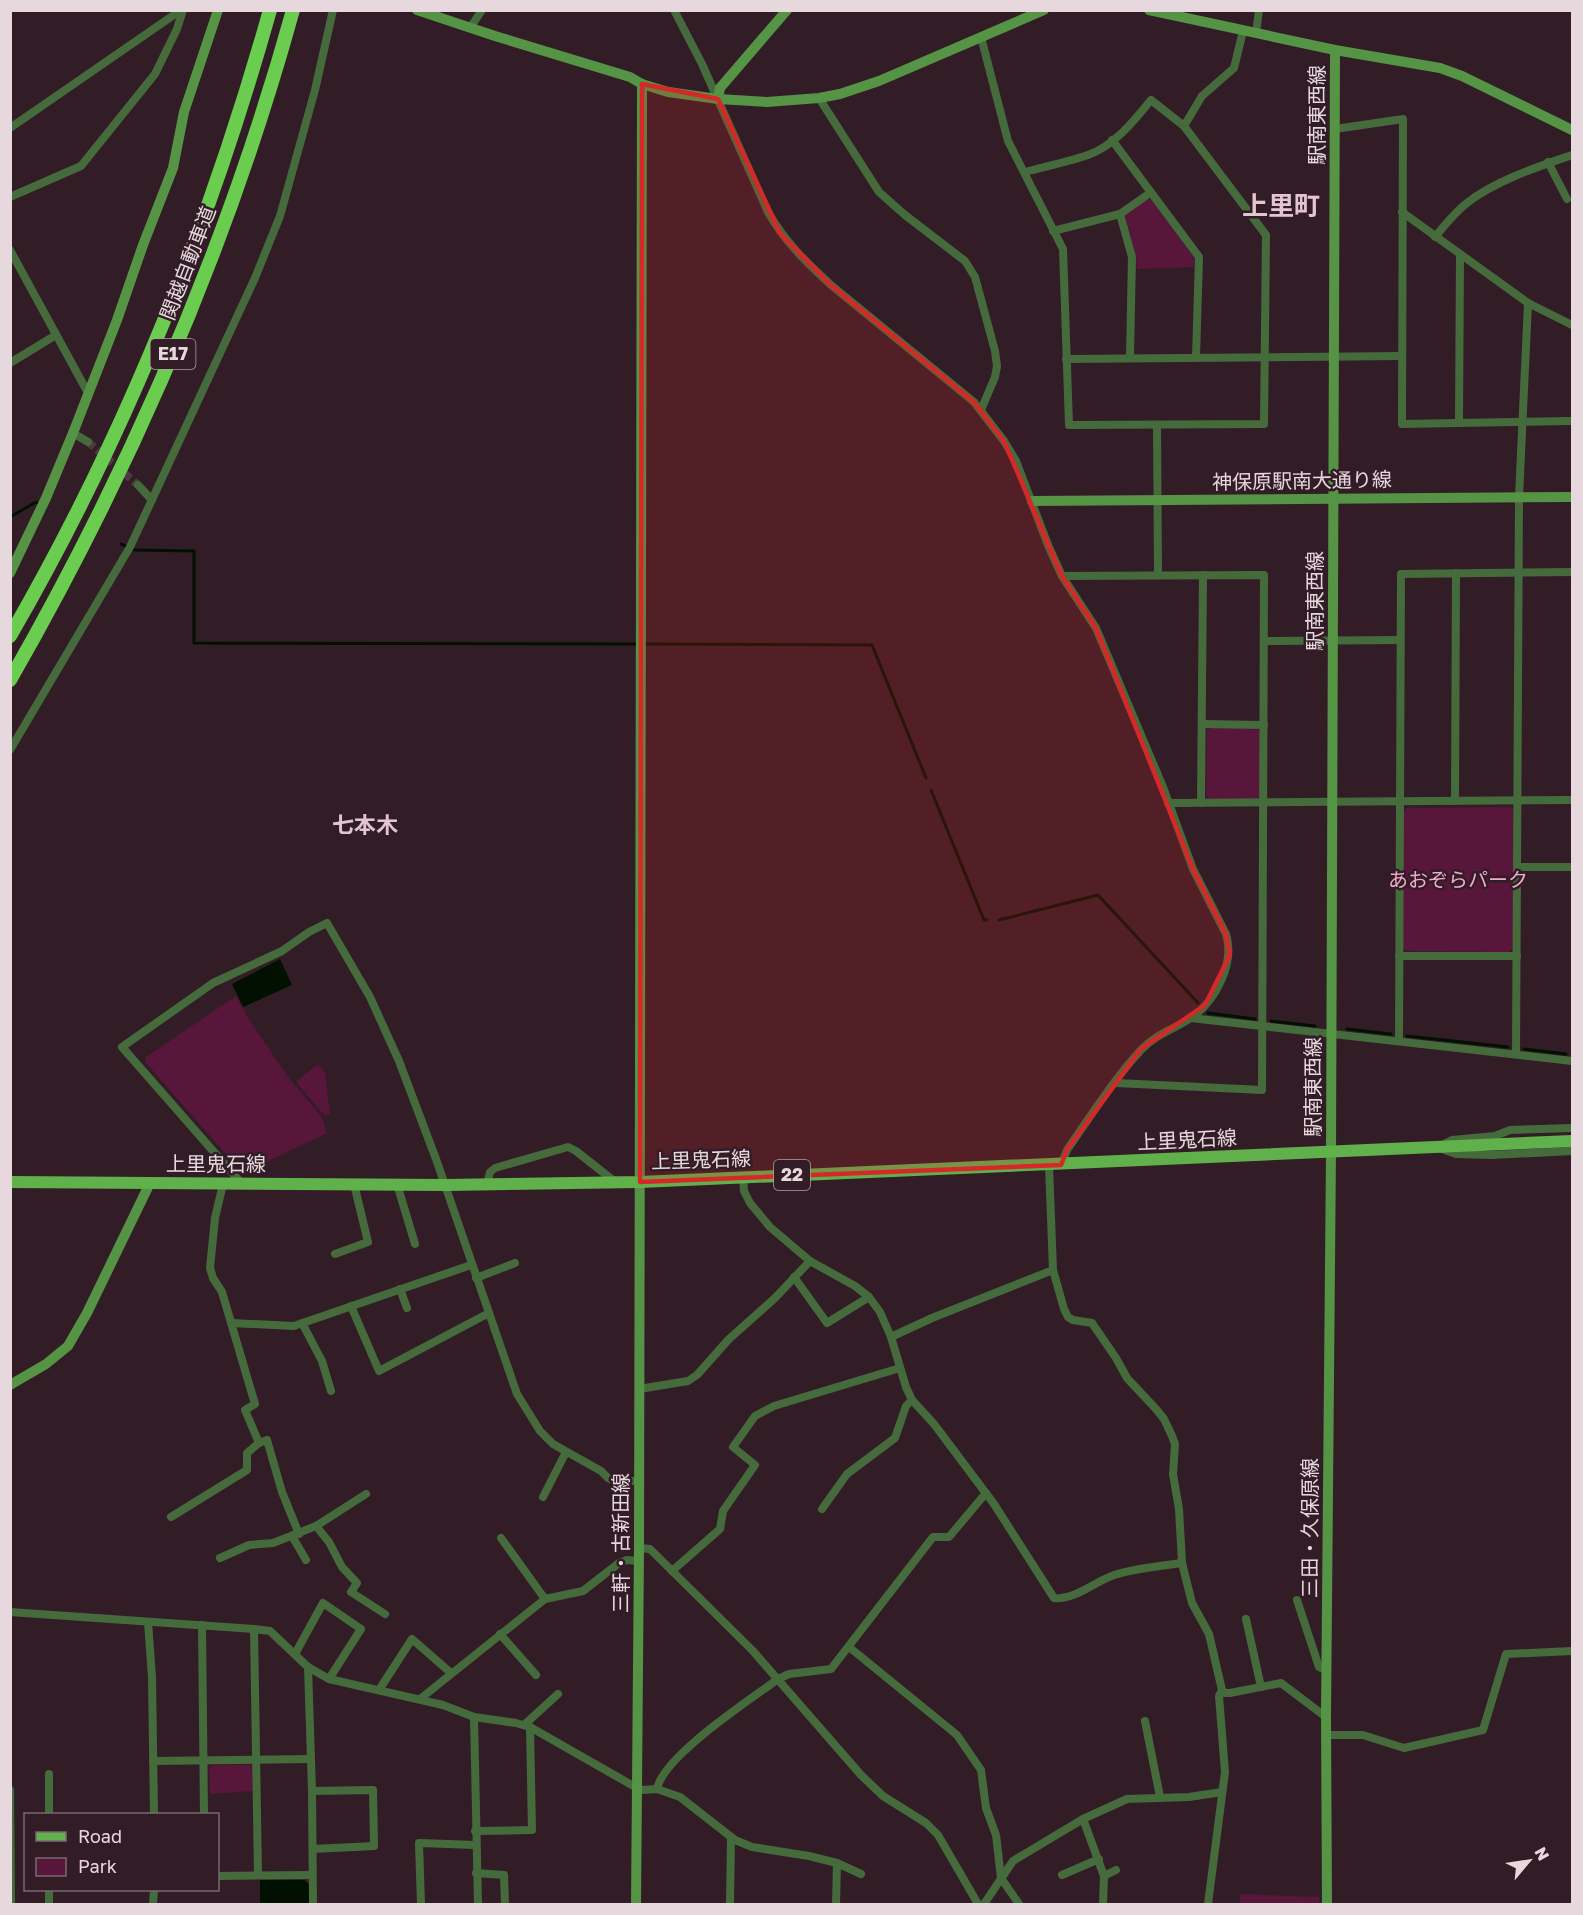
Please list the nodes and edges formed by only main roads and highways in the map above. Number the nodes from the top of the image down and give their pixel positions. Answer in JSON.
{"nodes":[{"id":1,"x":270,"y":10,"type":"edge"},
{"id":2,"x":293,"y":10,"type":"edge"},
{"id":3,"x":10,"y":636,"type":"edge"},
{"id":4,"x":10,"y":680,"type":"edge"},
{"id":5,"x":1572,"y":1141,"type":"edge"},
{"id":6,"x":10,"y":1182,"type":"edge"}],
"edges":[{"from":1,"to":3,"type":"highway","name":"関越自動車道","number":"E17"},
{"from":2,"to":4,"type":"highway","name":"関越自動車道","number":"E17"},
{"from":5,"to":6,"type":"main road","name":"上里鬼石線","number":"22"}]}
